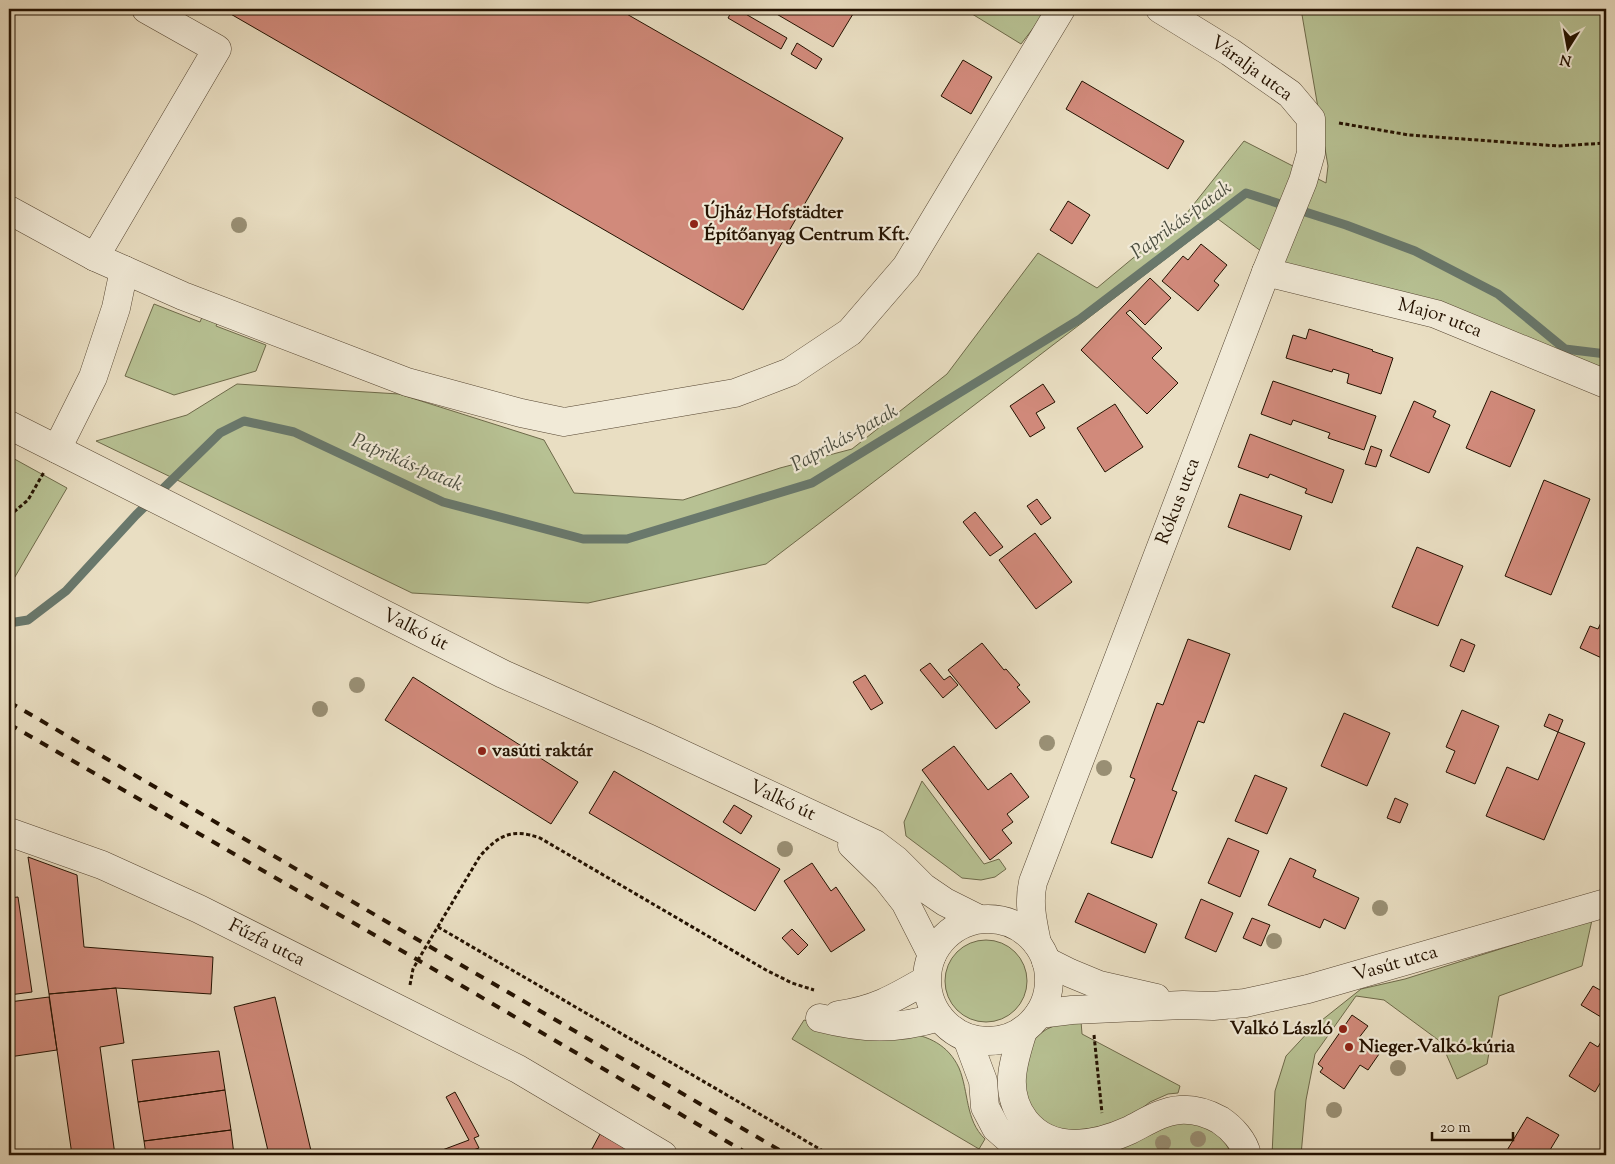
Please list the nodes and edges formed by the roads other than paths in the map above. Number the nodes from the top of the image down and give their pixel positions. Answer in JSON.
{"nodes":[{"id":1,"x":146,"y":9,"type":"edge"},
{"id":2,"x":1061,"y":9,"type":"edge"},
{"id":3,"x":1160,"y":9,"type":"edge"},
{"id":4,"x":1311,"y":119,"type":"joint"},
{"id":5,"x":9,"y":210,"type":"edge"},
{"id":6,"x":95,"y":257,"type":"junction"},
{"id":7,"x":124,"y":270,"type":"junction"},
{"id":8,"x":1266,"y":272,"type":"junction"},
{"id":9,"x":1606,"y":384,"type":"edge"},
{"id":10,"x":9,"y":425,"type":"edge"},
{"id":11,"x":57,"y":449,"type":"junction"},
{"id":12,"x":827,"y":822,"type":"junction"},
{"id":13,"x":9,"y":832,"type":"edge"},
{"id":14,"x":1034,"y":882,"type":"junction"},
{"id":15,"x":1606,"y":903,"type":"edge"},
{"id":16,"x":985,"y":919,"type":"junction"},
{"id":17,"x":1042,"y":952,"type":"junction"},
{"id":18,"x":929,"y":967,"type":"junction"},
{"id":19,"x":1184,"y":1005,"type":"junction"},
{"id":20,"x":939,"y":1017,"type":"junction"},
{"id":21,"x":1031,"y":1022,"type":"junction"},
{"id":22,"x":967,"y":1038,"type":"junction"},
{"id":23,"x":663,"y":1155,"type":"edge"},
{"id":24,"x":1032,"y":1155,"type":"edge"},
{"id":25,"x":1247,"y":1155,"type":"edge"}],
"edges":[{"from":1,"to":6,"type":"street"},
{"from":2,"to":7,"type":"street"},
{"from":3,"to":4,"type":"street","name":"Váralja utca"},
{"from":4,"to":8,"type":"street","name":"Rókus utca"},
{"from":5,"to":6,"type":"street"},
{"from":6,"to":7,"type":"street"},
{"from":7,"to":11,"type":"street"},
{"from":8,"to":9,"type":"street","name":"Major utca"},
{"from":8,"to":14,"type":"street","name":"Rókus utca"},
{"from":10,"to":11,"type":"street","name":"Valkó út"},
{"from":11,"to":12,"type":"street","name":"Valkó út"},
{"from":12,"to":16,"type":"street","name":"Valkó út"},
{"from":12,"to":18,"type":"street"},
{"from":13,"to":23,"type":"street","name":"Fűzfa utca"},
{"from":14,"to":16,"type":"street","name":"Rókus utca"},
{"from":14,"to":17,"type":"street","name":"Rókus utca"},
{"from":15,"to":19,"type":"street","name":"Vasút utca"},
{"from":16,"to":17,"type":"street"},
{"from":16,"to":18,"type":"street"},
{"from":17,"to":19,"type":"street","name":"Vasút utca"},
{"from":17,"to":21,"type":"street"},
{"from":18,"to":20,"type":"street"},
{"from":18,"to":20,"type":"street"},
{"from":19,"to":21,"type":"street","name":"Vasút utca"},
{"from":20,"to":22,"type":"street"},
{"from":21,"to":22,"type":"street"},
{"from":21,"to":25,"type":"street"},
{"from":22,"to":24,"type":"street"}]}
